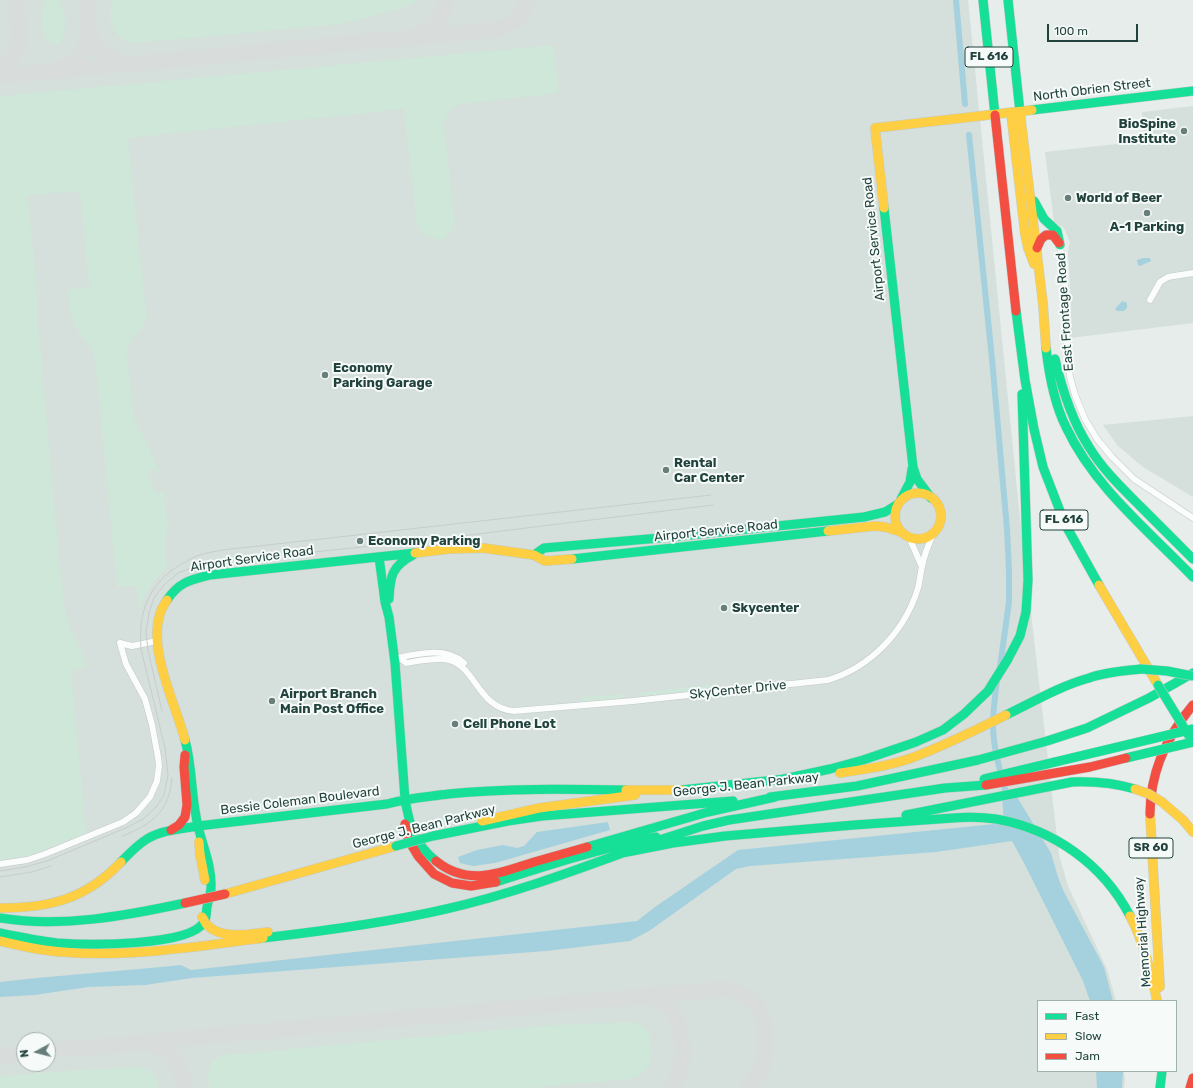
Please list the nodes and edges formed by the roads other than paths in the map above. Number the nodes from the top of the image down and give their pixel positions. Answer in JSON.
{"nodes":[{"id":1,"x":983,"y":0,"type":"edge"},
{"id":2,"x":1008,"y":0,"type":"edge"},
{"id":3,"x":1193,"y":91,"type":"edge"},
{"id":4,"x":1016,"y":112,"type":"junction"},
{"id":5,"x":995,"y":115,"type":"junction"},
{"id":6,"x":1031,"y":194,"type":"junction"},
{"id":7,"x":1060,"y":245,"type":"junction"},
{"id":8,"x":1036,"y":248,"type":"junction"},
{"id":9,"x":1193,"y":273,"type":"edge"},
{"id":10,"x":1041,"y":287,"type":"junction"},
{"id":11,"x":1150,"y":300,"type":"dead end"},
{"id":12,"x":1043,"y":306,"type":"junction"},
{"id":13,"x":1019,"y":337,"type":"junction"},
{"id":14,"x":913,"y":467,"type":"junction"},
{"id":15,"x":931,"y":498,"type":"junction"},
{"id":16,"x":899,"y":503,"type":"junction"},
{"id":17,"x":1193,"y":518,"type":"edge"},
{"id":18,"x":934,"y":532,"type":"junction"},
{"id":19,"x":905,"y":535,"type":"junction"},
{"id":20,"x":420,"y":552,"type":"junction"},
{"id":21,"x":534,"y":555,"type":"junction"},
{"id":22,"x":379,"y":557,"type":"junction"},
{"id":23,"x":1193,"y":560,"type":"edge"},
{"id":24,"x":922,"y":567,"type":"junction"},
{"id":25,"x":1193,"y":577,"type":"edge"},
{"id":26,"x":389,"y":617,"type":"junction"},
{"id":27,"x":157,"y":641,"type":"junction"},
{"id":28,"x":397,"y":659,"type":"junction"},
{"id":29,"x":1193,"y":674,"type":"edge"},
{"id":30,"x":1193,"y":705,"type":"edge"},
{"id":31,"x":1193,"y":729,"type":"edge"},
{"id":32,"x":186,"y":740,"type":"junction"},
{"id":33,"x":1193,"y":743,"type":"edge"},
{"id":34,"x":779,"y":780,"type":"junction"},
{"id":35,"x":985,"y":782,"type":"junction"},
{"id":36,"x":681,"y":790,"type":"junction"},
{"id":37,"x":775,"y":797,"type":"junction"},
{"id":38,"x":405,"y":799,"type":"junction"},
{"id":39,"x":855,"y":824,"type":"junction"},
{"id":40,"x":198,"y":826,"type":"junction"},
{"id":41,"x":703,"y":826,"type":"junction"},
{"id":42,"x":170,"y":831,"type":"junction"},
{"id":43,"x":1193,"y":832,"type":"edge"},
{"id":44,"x":433,"y":836,"type":"junction"},
{"id":45,"x":622,"y":853,"type":"junction"},
{"id":46,"x":0,"y":864,"type":"edge"},
{"id":47,"x":0,"y":908,"type":"edge"},
{"id":48,"x":0,"y":918,"type":"edge"},
{"id":49,"x":204,"y":922,"type":"junction"},
{"id":50,"x":339,"y":928,"type":"junction"},
{"id":51,"x":0,"y":933,"type":"edge"},
{"id":52,"x":0,"y":941,"type":"edge"},
{"id":53,"x":1159,"y":1000,"type":"edge"},
{"id":54,"x":1159,"y":1000,"type":"edge"},
{"id":55,"x":1162,"y":1072,"type":"edge"},
{"id":56,"x":1193,"y":1078,"type":"edge"},
{"id":57,"x":1160,"y":1088,"type":"edge"},
{"id":58,"x":1190,"y":1088,"type":"edge"}],
"edges":[{"from":1,"to":5,"type":"main road","number":"FL 616"},
{"from":2,"to":4,"type":"main road","number":"FL 616"},
{"from":3,"to":4,"type":"main road","name":"North Obrien Street"},
{"from":4,"to":5,"type":"main road","name":"North Obrien Street"},
{"from":4,"to":6,"type":"main road","number":"FL 616"},
{"from":4,"to":10,"type":"main road"},
{"from":5,"to":13,"type":"main road","number":"FL 616"},
{"from":5,"to":14,"type":"main road","name":"Airport Service Road"},
{"from":6,"to":7,"type":"main road"},
{"from":6,"to":8,"type":"main road","number":"FL 616"},
{"from":7,"to":8,"type":"main road"},
{"from":7,"to":17,"type":"street","name":"East Frontage Road"},
{"from":8,"to":10,"type":"main road","number":"FL 616"},
{"from":9,"to":11,"type":"street"},
{"from":10,"to":12,"type":"main road","number":"FL 616"},
{"from":12,"to":23,"type":"main road"},
{"from":12,"to":25,"type":"main road","number":"FL 616"},
{"from":13,"to":33,"type":"main road","number":"FL 616","bridge":true},
{"from":13,"to":34,"type":"main road"},
{"from":14,"to":15,"type":"main road","name":"Airport Service Road"},
{"from":14,"to":16,"type":"main road","name":"Airport Service Road"},
{"from":15,"to":16,"type":"main road"},
{"from":15,"to":18,"type":"main road"},
{"from":16,"to":19,"type":"main road"},
{"from":16,"to":21,"type":"main road","name":"Airport Service Road"},
{"from":18,"to":19,"type":"main road"},
{"from":18,"to":24,"type":"street","name":"SkyCenter Drive"},
{"from":19,"to":21,"type":"main road","name":"Airport Service Road"},
{"from":19,"to":24,"type":"street"},
{"from":20,"to":21,"type":"main road","name":"Airport Service Road"},
{"from":20,"to":22,"type":"main road","name":"Airport Service Road"},
{"from":20,"to":26,"type":"main road"},
{"from":22,"to":26,"type":"main road"},
{"from":22,"to":27,"type":"main road","name":"Airport Service Road"},
{"from":24,"to":28,"type":"street","name":"SkyCenter Drive"},
{"from":26,"to":28,"type":"main road"},
{"from":27,"to":32,"type":"main road","name":"Airport Service Road"},
{"from":27,"to":46,"type":"street"},
{"from":28,"to":38,"type":"main road"},
{"from":29,"to":34,"type":"main road","bridge":true},
{"from":29,"to":37,"type":"main road","name":"George J. Bean Parkway"},
{"from":30,"to":53,"type":"main road","name":"Memorial Highway","number":"SR 60"},
{"from":31,"to":35,"type":"main road","bridge":true},
{"from":32,"to":40,"type":"main road","name":"Airport Service Road"},
{"from":32,"to":42,"type":"main road"},
{"from":33,"to":35,"type":"main road","bridge":true},
{"from":34,"to":36,"type":"main road"},
{"from":35,"to":41,"type":"main road"},
{"from":36,"to":38,"type":"main road","name":"Bessie Coleman Boulevard"},
{"from":36,"to":44,"type":"main road"},
{"from":37,"to":38,"type":"main road"},
{"from":37,"to":44,"type":"main road","name":"George J. Bean Parkway"},
{"from":38,"to":40,"type":"main road","name":"Bessie Coleman Boulevard"},
{"from":38,"to":41,"type":"main road"},
{"from":39,"to":43,"type":"main road","bridge":true},
{"from":39,"to":45,"type":"main road"},
{"from":39,"to":54,"type":"main road"},
{"from":40,"to":42,"type":"main road","name":"Bessie Coleman Boulevard"},
{"from":40,"to":49,"type":"main road","name":"Airport Service Road"},
{"from":41,"to":45,"type":"main road"},
{"from":42,"to":47,"type":"main road","name":"Bessie Coleman Boulevard"},
{"from":44,"to":48,"type":"main road","name":"George J. Bean Parkway","bridge":true},
{"from":45,"to":50,"type":"main road"},
{"from":49,"to":50,"type":"main road"},
{"from":49,"to":51,"type":"main road"},
{"from":50,"to":52,"type":"main road"},
{"from":55,"to":57,"type":"main road"},
{"from":56,"to":58,"type":"main road"}]}
